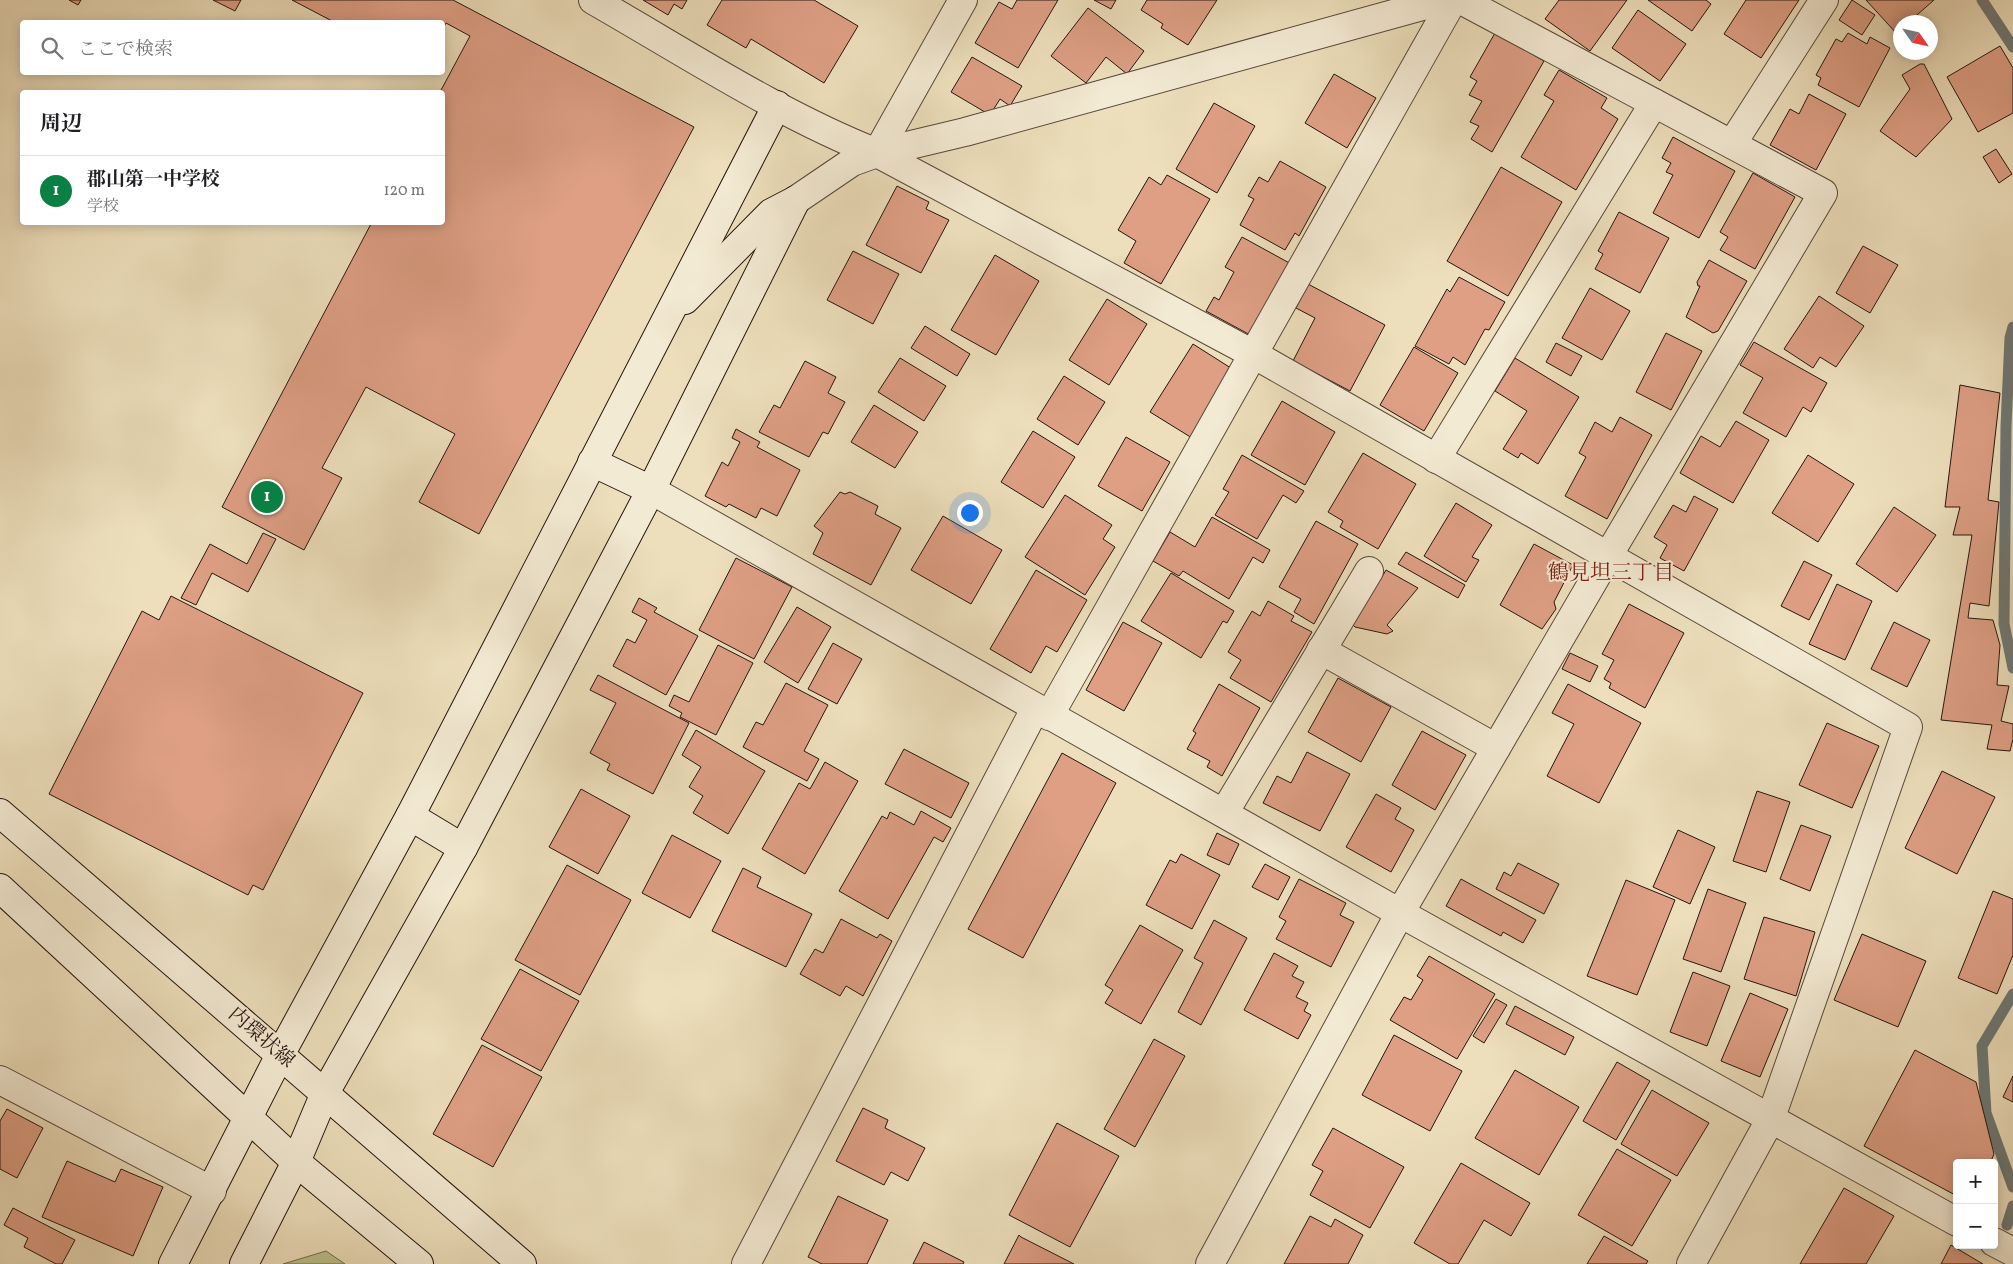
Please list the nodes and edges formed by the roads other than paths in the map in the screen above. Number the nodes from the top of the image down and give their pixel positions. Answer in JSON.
{"nodes":[{"id":1,"x":593,"y":0,"type":"edge"},
{"id":2,"x":963,"y":0,"type":"edge"},
{"id":3,"x":1444,"y":0,"type":"edge"},
{"id":4,"x":1454,"y":0,"type":"edge"},
{"id":5,"x":1460,"y":0,"type":"edge"},
{"id":6,"x":1824,"y":0,"type":"edge"},
{"id":7,"x":1654,"y":103,"type":"junction"},
{"id":8,"x":777,"y":105,"type":"junction"},
{"id":9,"x":1732,"y":144,"type":"junction"},
{"id":10,"x":877,"y":153,"type":"junction"},
{"id":11,"x":796,"y":200,"type":"junction"},
{"id":12,"x":674,"y":304,"type":"junction"},
{"id":13,"x":1254,"y":355,"type":"junction"},
{"id":14,"x":1436,"y":459,"type":"junction"},
{"id":15,"x":592,"y":462,"type":"junction"},
{"id":16,"x":651,"y":490,"type":"junction"},
{"id":17,"x":1608,"y":556,"type":"junction"},
{"id":18,"x":1369,"y":570,"type":"dead end"},
{"id":19,"x":1321,"y":650,"type":"junction"},
{"id":20,"x":1042,"y":712,"type":"junction"},
{"id":21,"x":1496,"y":748,"type":"junction"},
{"id":22,"x":0,"y":813,"type":"edge"},
{"id":23,"x":1224,"y":814,"type":"junction"},
{"id":24,"x":410,"y":816,"type":"junction"},
{"id":25,"x":463,"y":848,"type":"junction"},
{"id":26,"x":0,"y":888,"type":"edge"},
{"id":27,"x":1400,"y":913,"type":"junction"},
{"id":28,"x":280,"y":1055,"type":"junction"},
{"id":29,"x":0,"y":1080,"type":"edge"},
{"id":30,"x":325,"y":1094,"type":"junction"},
{"id":31,"x":248,"y":1118,"type":"junction"},
{"id":32,"x":1770,"y":1120,"type":"junction"},
{"id":33,"x":296,"y":1162,"type":"junction"},
{"id":34,"x":212,"y":1191,"type":"junction"},
{"id":35,"x":1953,"y":1220,"type":"edge"},
{"id":36,"x":1998,"y":1244,"type":"edge"},
{"id":37,"x":2013,"y":1252,"type":"edge"},
{"id":38,"x":173,"y":1264,"type":"edge"},
{"id":39,"x":244,"y":1264,"type":"edge"},
{"id":40,"x":419,"y":1264,"type":"edge"},
{"id":41,"x":522,"y":1264,"type":"edge"},
{"id":42,"x":746,"y":1264,"type":"edge"},
{"id":43,"x":1210,"y":1264,"type":"edge"},
{"id":44,"x":1691,"y":1264,"type":"edge"}],
"edges":[{"from":1,"to":8,"type":"street"},
{"from":2,"to":10,"type":"street"},
{"from":3,"to":10,"type":"street"},
{"from":4,"to":13,"type":"street"},
{"from":5,"to":7,"type":"street"},
{"from":6,"to":9,"type":"street"},
{"from":7,"to":9,"type":"street"},
{"from":7,"to":14,"type":"street"},
{"from":8,"to":10,"type":"street"},
{"from":8,"to":12,"type":"street"},
{"from":9,"to":17,"type":"street"},
{"from":10,"to":11,"type":"street"},
{"from":10,"to":13,"type":"street"},
{"from":11,"to":12,"type":"street"},
{"from":11,"to":16,"type":"street"},
{"from":12,"to":15,"type":"street"},
{"from":13,"to":14,"type":"street"},
{"from":13,"to":20,"type":"street"},
{"from":14,"to":17,"type":"street"},
{"from":15,"to":16,"type":"street"},
{"from":15,"to":24,"type":"street"},
{"from":16,"to":20,"type":"street"},
{"from":16,"to":25,"type":"street"},
{"from":17,"to":21,"type":"street"},
{"from":17,"to":32,"type":"street"},
{"from":18,"to":19,"type":"street"},
{"from":19,"to":21,"type":"street"},
{"from":19,"to":23,"type":"street"},
{"from":20,"to":23,"type":"street"},
{"from":20,"to":42,"type":"street"},
{"from":21,"to":27,"type":"street"},
{"from":22,"to":28,"type":"street","name":"内環状線"},
{"from":23,"to":27,"type":"street"},
{"from":24,"to":25,"type":"street"},
{"from":24,"to":28,"type":"street"},
{"from":25,"to":30,"type":"street"},
{"from":26,"to":31,"type":"street"},
{"from":27,"to":32,"type":"street"},
{"from":27,"to":43,"type":"street"},
{"from":28,"to":30,"type":"street","name":"内環状線"},
{"from":28,"to":31,"type":"street"},
{"from":29,"to":34,"type":"street"},
{"from":30,"to":33,"type":"street"},
{"from":30,"to":41,"type":"street","name":"内環状線"},
{"from":31,"to":33,"type":"street"},
{"from":31,"to":34,"type":"street"},
{"from":32,"to":35,"type":"street"},
{"from":32,"to":44,"type":"street"},
{"from":33,"to":39,"type":"street"},
{"from":33,"to":40,"type":"street"},
{"from":34,"to":38,"type":"street"},
{"from":36,"to":37,"type":"street"}]}
